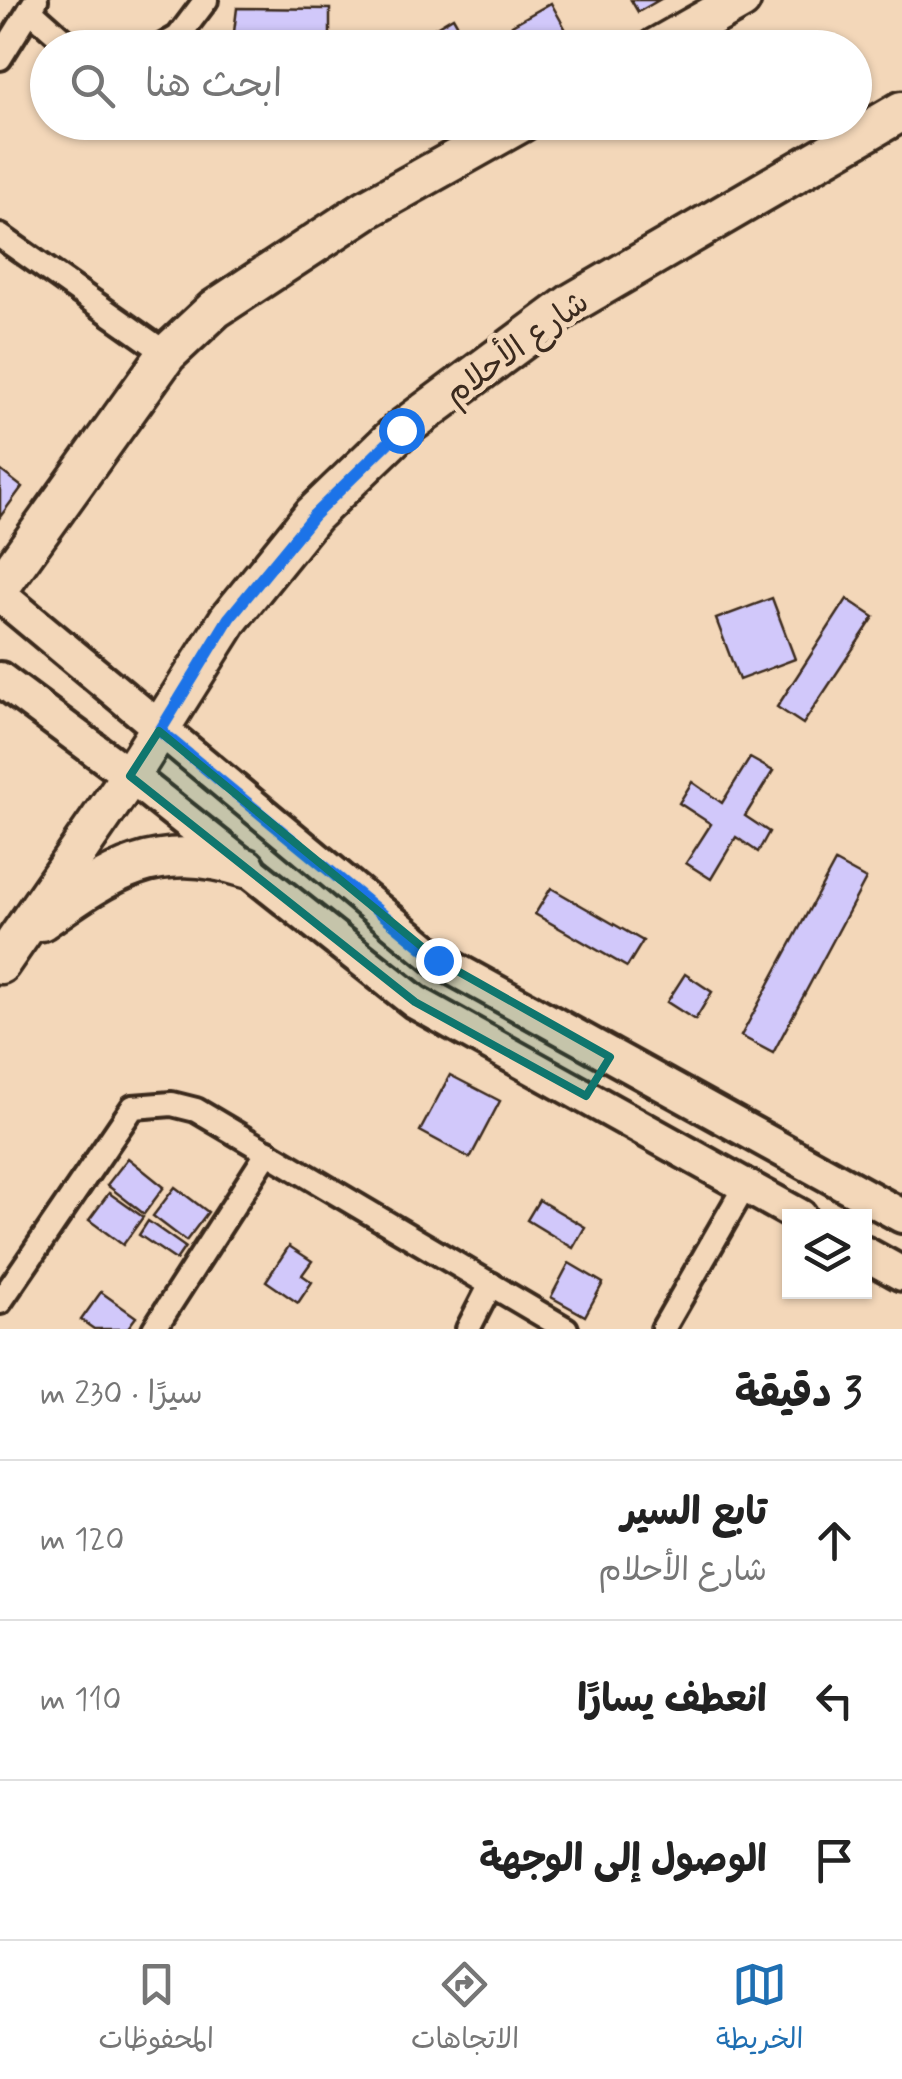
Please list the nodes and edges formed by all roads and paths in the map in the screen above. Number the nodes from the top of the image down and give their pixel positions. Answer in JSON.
{"nodes":[{"id":1,"x":206,"y":0,"type":"edge"},
{"id":2,"x":741,"y":0,"type":"edge"},
{"id":3,"x":33,"y":5,"type":"edge"},
{"id":4,"x":55,"y":30,"type":"edge"},
{"id":5,"x":183,"y":30,"type":"edge"},
{"id":6,"x":688,"y":30,"type":"edge"},
{"id":7,"x":0,"y":58,"type":"edge"},
{"id":8,"x":902,"y":111,"type":"edge"},
{"id":9,"x":872,"y":128,"type":"edge"},
{"id":10,"x":490,"y":140,"type":"edge"},
{"id":11,"x":852,"y":140,"type":"edge"},
{"id":12,"x":0,"y":236,"type":"edge"},
{"id":13,"x":167,"y":354,"type":"junction"},
{"id":14,"x":0,"y":587,"type":"edge"},
{"id":15,"x":0,"y":595,"type":"edge"},
{"id":16,"x":0,"y":679,"type":"edge"},
{"id":17,"x":160,"y":731,"type":"junction"},
{"id":18,"x":130,"y":776,"type":"junction"},
{"id":19,"x":246,"y":868,"type":"junction"},
{"id":20,"x":10,"y":951,"type":"edge"},
{"id":21,"x":610,"y":1056,"type":"junction"},
{"id":22,"x":586,"y":1096,"type":"junction"},
{"id":23,"x":268,"y":1152,"type":"junction"},
{"id":24,"x":745,"y":1186,"type":"junction"},
{"id":25,"x":787,"y":1209,"type":"edge"},
{"id":26,"x":902,"y":1216,"type":"edge"},
{"id":27,"x":872,"y":1257,"type":"edge"},
{"id":28,"x":902,"y":1274,"type":"edge"},
{"id":29,"x":491,"y":1284,"type":"junction"},
{"id":30,"x":0,"y":1302,"type":"edge"},
{"id":31,"x":154,"y":1329,"type":"edge"},
{"id":32,"x":468,"y":1329,"type":"edge"},
{"id":33,"x":566,"y":1329,"type":"edge"},
{"id":34,"x":663,"y":1329,"type":"edge"}],
"edges":[{"from":1,"to":5,"type":"street"},
{"from":2,"to":6,"type":"main road"},
{"from":3,"to":4,"type":"street"},
{"from":3,"to":7,"type":"street"},
{"from":8,"to":9,"type":"main road","name":"شارع الأحلام"},
{"from":10,"to":13,"type":"main road"},
{"from":11,"to":17,"type":"main road","name":"شارع الأحلام"},
{"from":12,"to":13,"type":"street"},
{"from":13,"to":14,"type":"main road"},
{"from":15,"to":17,"type":"main road"},
{"from":16,"to":18,"type":"main road"},
{"from":17,"to":18,"type":"main road","name":"شارع الأحلام"},
{"from":17,"to":21,"type":"main road"},
{"from":18,"to":19,"type":"main road"},
{"from":18,"to":20,"type":"main road","name":"شارع الأحلام"},
{"from":19,"to":20,"type":"main road"},
{"from":19,"to":22,"type":"main road"},
{"from":21,"to":22,"type":"main road"},
{"from":21,"to":26,"type":"main road"},
{"from":22,"to":24,"type":"main road"},
{"from":23,"to":29,"type":"street"},
{"from":23,"to":30,"type":"street"},
{"from":23,"to":31,"type":"street"},
{"from":24,"to":25,"type":"main road"},
{"from":24,"to":34,"type":"street"},
{"from":27,"to":28,"type":"main road"},
{"from":29,"to":32,"type":"street"},
{"from":29,"to":33,"type":"street"}]}
